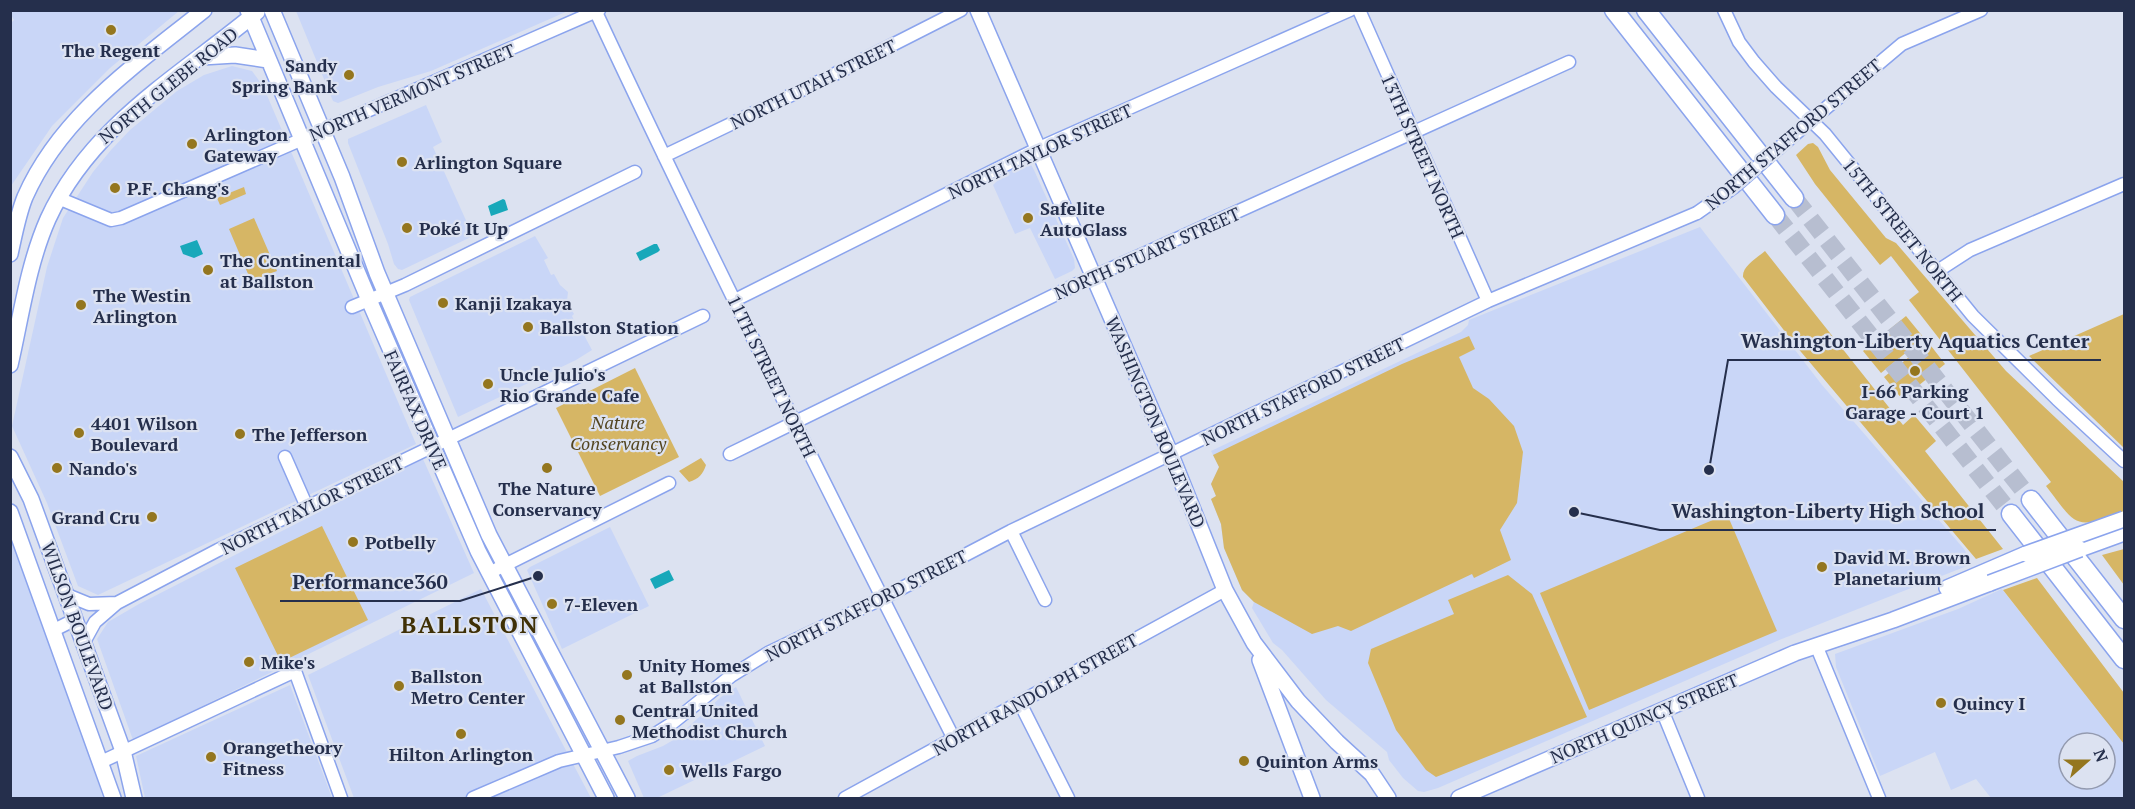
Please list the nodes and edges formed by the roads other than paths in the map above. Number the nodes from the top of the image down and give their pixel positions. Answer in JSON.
{"nodes":[{"id":1,"x":204,"y":10,"type":"edge"},
{"id":2,"x":272,"y":10,"type":"edge"},
{"id":3,"x":961,"y":10,"type":"edge"},
{"id":4,"x":978,"y":10,"type":"edge"},
{"id":5,"x":1350,"y":10,"type":"edge"},
{"id":6,"x":1359,"y":10,"type":"edge"},
{"id":7,"x":1614,"y":10,"type":"edge"},
{"id":8,"x":1646,"y":10,"type":"edge"},
{"id":9,"x":1724,"y":10,"type":"edge"},
{"id":10,"x":1981,"y":10,"type":"edge"},
{"id":11,"x":597,"y":11,"type":"edge"},
{"id":12,"x":253,"y":13,"type":"edge"},
{"id":13,"x":202,"y":57,"type":"junction"},
{"id":14,"x":268,"y":60,"type":"junction"},
{"id":15,"x":1569,"y":62,"type":"dead end"},
{"id":16,"x":1811,"y":121,"type":"junction"},
{"id":17,"x":322,"y":131,"type":"junction"},
{"id":18,"x":1412,"y":133,"type":"junction"},
{"id":19,"x":302,"y":140,"type":"junction"},
{"id":20,"x":1039,"y":148,"type":"junction"},
{"id":21,"x":664,"y":156,"type":"junction"},
{"id":22,"x":635,"y":172,"type":"dead end"},
{"id":23,"x":2124,"y":184,"type":"edge"},
{"id":24,"x":58,"y":198,"type":"junction"},
{"id":25,"x":1794,"y":198,"type":"tunnel mouth"},
{"id":26,"x":16,"y":209,"type":"edge"},
{"id":27,"x":1775,"y":215,"type":"tunnel mouth"},
{"id":28,"x":10,"y":254,"type":"edge"},
{"id":29,"x":1936,"y":272,"type":"junction"},
{"id":30,"x":1094,"y":276,"type":"junction"},
{"id":31,"x":386,"y":293,"type":"junction"},
{"id":32,"x":369,"y":300,"type":"junction"},
{"id":33,"x":735,"y":300,"type":"junction"},
{"id":34,"x":1488,"y":301,"type":"junction"},
{"id":35,"x":352,"y":307,"type":"dead end"},
{"id":36,"x":703,"y":316,"type":"dead end"},
{"id":37,"x":10,"y":365,"type":"edge"},
{"id":38,"x":795,"y":423,"type":"junction"},
{"id":39,"x":448,"y":439,"type":"junction"},
{"id":40,"x":432,"y":447,"type":"junction"},
{"id":41,"x":730,"y":454,"type":"dead end"},
{"id":42,"x":1171,"y":455,"type":"junction"},
{"id":43,"x":10,"y":457,"type":"edge"},
{"id":44,"x":285,"y":457,"type":"dead end"},
{"id":45,"x":2124,"y":461,"type":"edge"},
{"id":46,"x":669,"y":483,"type":"dead end"},
{"id":47,"x":2031,"y":500,"type":"tunnel mouth"},
{"id":48,"x":307,"y":507,"type":"junction"},
{"id":49,"x":2011,"y":514,"type":"tunnel mouth"},
{"id":50,"x":12,"y":519,"type":"edge"},
{"id":51,"x":2124,"y":519,"type":"edge"},
{"id":52,"x":1011,"y":531,"type":"junction"},
{"id":53,"x":2124,"y":533,"type":"edge"},
{"id":54,"x":504,"y":566,"type":"junction"},
{"id":55,"x":489,"y":573,"type":"junction"},
{"id":56,"x":1986,"y":578,"type":"junction"},
{"id":57,"x":1225,"y":590,"type":"junction"},
{"id":58,"x":67,"y":595,"type":"junction"},
{"id":59,"x":881,"y":599,"type":"junction"},
{"id":60,"x":1045,"y":600,"type":"dead end"},
{"id":61,"x":117,"y":603,"type":"junction"},
{"id":62,"x":76,"y":619,"type":"junction"},
{"id":63,"x":2124,"y":619,"type":"edge"},
{"id":64,"x":54,"y":630,"type":"junction"},
{"id":65,"x":84,"y":642,"type":"junction"},
{"id":66,"x":1254,"y":643,"type":"junction"},
{"id":67,"x":1823,"y":643,"type":"junction"},
{"id":68,"x":2124,"y":659,"type":"edge"},
{"id":69,"x":1020,"y":702,"type":"junction"},
{"id":70,"x":1662,"y":710,"type":"junction"},
{"id":71,"x":954,"y":739,"type":"junction"},
{"id":72,"x":602,"y":750,"type":"junction"},
{"id":73,"x":123,"y":751,"type":"junction"},
{"id":74,"x":583,"y":755,"type":"junction"},
{"id":75,"x":102,"y":762,"type":"junction"},
{"id":76,"x":113,"y":798,"type":"edge"},
{"id":77,"x":134,"y":798,"type":"edge"},
{"id":78,"x":341,"y":798,"type":"edge"},
{"id":79,"x":472,"y":798,"type":"edge"},
{"id":80,"x":606,"y":798,"type":"edge"},
{"id":81,"x":627,"y":798,"type":"edge"},
{"id":82,"x":845,"y":798,"type":"edge"},
{"id":83,"x":1068,"y":798,"type":"edge"},
{"id":84,"x":1312,"y":798,"type":"edge"},
{"id":85,"x":1388,"y":798,"type":"edge"},
{"id":86,"x":1459,"y":798,"type":"edge"},
{"id":87,"x":1698,"y":798,"type":"edge"},
{"id":88,"x":1879,"y":798,"type":"edge"}],
"edges":[{"from":1,"to":26,"type":"main road","name":"NORTH GLEBE ROAD"},
{"from":2,"to":17,"type":"main road","name":"FAIRFAX DRIVE"},
{"from":3,"to":21,"type":"street","name":"NORTH UTAH STREET"},
{"from":4,"to":20,"type":"main road","name":"WASHINGTON BOULEVARD"},
{"from":5,"to":20,"type":"street","name":"NORTH TAYLOR STREET"},
{"from":6,"to":18,"type":"street","name":"13TH STREET NORTH"},
{"from":7,"to":27,"type":"highway"},
{"from":8,"to":25,"type":"highway"},
{"from":9,"to":16,"type":"street","name":"15TH STREET NORTH"},
{"from":10,"to":16,"type":"street","name":"NORTH STAFFORD STREET"},
{"from":11,"to":17,"type":"street","name":"NORTH VERMONT STREET"},
{"from":11,"to":21,"type":"street","name":"11TH STREET NORTH"},
{"from":12,"to":13,"type":"main road","name":"NORTH GLEBE ROAD"},
{"from":12,"to":14,"type":"main road","name":"FAIRFAX DRIVE"},
{"from":13,"to":14,"type":"main road"},
{"from":13,"to":24,"type":"main road","name":"NORTH GLEBE ROAD"},
{"from":14,"to":19,"type":"main road","name":"FAIRFAX DRIVE"},
{"from":15,"to":18,"type":"street","name":"NORTH STUART STREET"},
{"from":16,"to":29,"type":"street","name":"15TH STREET NORTH"},
{"from":16,"to":34,"type":"street","name":"NORTH STAFFORD STREET","bridge":true},
{"from":17,"to":19,"type":"street","name":"NORTH VERMONT STREET"},
{"from":17,"to":31,"type":"main road","name":"FAIRFAX DRIVE"},
{"from":18,"to":30,"type":"street","name":"NORTH STUART STREET"},
{"from":18,"to":34,"type":"street","name":"13TH STREET NORTH"},
{"from":19,"to":24,"type":"street","name":"NORTH VERMONT STREET"},
{"from":19,"to":32,"type":"main road","name":"FAIRFAX DRIVE"},
{"from":20,"to":30,"type":"main road","name":"WASHINGTON BOULEVARD"},
{"from":20,"to":33,"type":"street","name":"NORTH TAYLOR STREET"},
{"from":21,"to":33,"type":"street","name":"11TH STREET NORTH"},
{"from":22,"to":31,"type":"street"},
{"from":23,"to":29,"type":"street"},
{"from":24,"to":37,"type":"main road","name":"NORTH GLEBE ROAD"},
{"from":26,"to":28,"type":"main road","name":"NORTH GLEBE ROAD"},
{"from":29,"to":45,"type":"street","name":"15TH STREET NORTH"},
{"from":30,"to":38,"type":"street","name":"NORTH STUART STREET"},
{"from":30,"to":42,"type":"main road","name":"WASHINGTON BOULEVARD"},
{"from":31,"to":32,"type":"street"},
{"from":31,"to":39,"type":"main road","name":"FAIRFAX DRIVE"},
{"from":32,"to":35,"type":"street"},
{"from":32,"to":40,"type":"main road","name":"FAIRFAX DRIVE"},
{"from":33,"to":38,"type":"street","name":"11TH STREET NORTH"},
{"from":34,"to":42,"type":"street","name":"NORTH STAFFORD STREET"},
{"from":36,"to":39,"type":"street","name":"NORTH TAYLOR STREET"},
{"from":38,"to":41,"type":"street","name":"NORTH STUART STREET"},
{"from":38,"to":59,"type":"street","name":"11TH STREET NORTH"},
{"from":39,"to":40,"type":"street","name":"NORTH TAYLOR STREET"},
{"from":39,"to":54,"type":"main road","name":"FAIRFAX DRIVE"},
{"from":40,"to":48,"type":"street","name":"NORTH TAYLOR STREET"},
{"from":40,"to":55,"type":"main road","name":"FAIRFAX DRIVE"},
{"from":42,"to":52,"type":"street","name":"NORTH STAFFORD STREET"},
{"from":42,"to":57,"type":"main road","name":"WASHINGTON BOULEVARD"},
{"from":43,"to":58,"type":"main road","name":"WILSON BOULEVARD"},
{"from":44,"to":48,"type":"street"},
{"from":46,"to":54,"type":"street"},
{"from":47,"to":63,"type":"highway"},
{"from":48,"to":61,"type":"street","name":"NORTH TAYLOR STREET"},
{"from":49,"to":68,"type":"highway"},
{"from":50,"to":64,"type":"main road","name":"WILSON BOULEVARD"},
{"from":51,"to":56,"type":"main road","name":"NORTH QUINCY STREET","bridge":true},
{"from":52,"to":59,"type":"street","name":"NORTH STAFFORD STREET"},
{"from":52,"to":60,"type":"street"},
{"from":53,"to":56,"type":"main road","name":"NORTH QUINCY STREET","bridge":true},
{"from":54,"to":55,"type":"street"},
{"from":54,"to":72,"type":"main road","name":"FAIRFAX DRIVE"},
{"from":55,"to":74,"type":"main road","name":"FAIRFAX DRIVE"},
{"from":56,"to":67,"type":"main road","name":"NORTH QUINCY STREET"},
{"from":57,"to":66,"type":"main road","name":"WASHINGTON BOULEVARD"},
{"from":57,"to":69,"type":"street","name":"NORTH RANDOLPH STREET"},
{"from":58,"to":61,"type":"street","name":"NORTH TAYLOR STREET"},
{"from":58,"to":62,"type":"main road","name":"WILSON BOULEVARD"},
{"from":59,"to":71,"type":"street","name":"11TH STREET NORTH"},
{"from":59,"to":72,"type":"street","name":"NORTH STAFFORD STREET"},
{"from":61,"to":65,"type":"street","name":"NORTH TAYLOR STREET"},
{"from":62,"to":64,"type":"street"},
{"from":62,"to":65,"type":"main road","name":"WILSON BOULEVARD"},
{"from":64,"to":75,"type":"main road","name":"WILSON BOULEVARD"},
{"from":65,"to":73,"type":"main road","name":"WILSON BOULEVARD"},
{"from":66,"to":84,"type":"main road"},
{"from":66,"to":85,"type":"main road","name":"WASHINGTON BOULEVARD"},
{"from":67,"to":70,"type":"main road","name":"NORTH QUINCY STREET"},
{"from":67,"to":88,"type":"street"},
{"from":69,"to":71,"type":"street","name":"NORTH RANDOLPH STREET"},
{"from":69,"to":83,"type":"street"},
{"from":70,"to":86,"type":"main road","name":"NORTH QUINCY STREET"},
{"from":70,"to":87,"type":"street"},
{"from":71,"to":82,"type":"street","name":"NORTH RANDOLPH STREET"},
{"from":72,"to":74,"type":"street","name":"NORTH STAFFORD STREET"},
{"from":72,"to":81,"type":"main road","name":"FAIRFAX DRIVE"},
{"from":73,"to":75,"type":"street"},
{"from":73,"to":77,"type":"main road","name":"WILSON BOULEVARD"},
{"from":73,"to":78,"type":"street"},
{"from":74,"to":79,"type":"street","name":"NORTH STAFFORD STREET"},
{"from":74,"to":80,"type":"main road","name":"FAIRFAX DRIVE"},
{"from":75,"to":76,"type":"main road","name":"WILSON BOULEVARD"}]}
